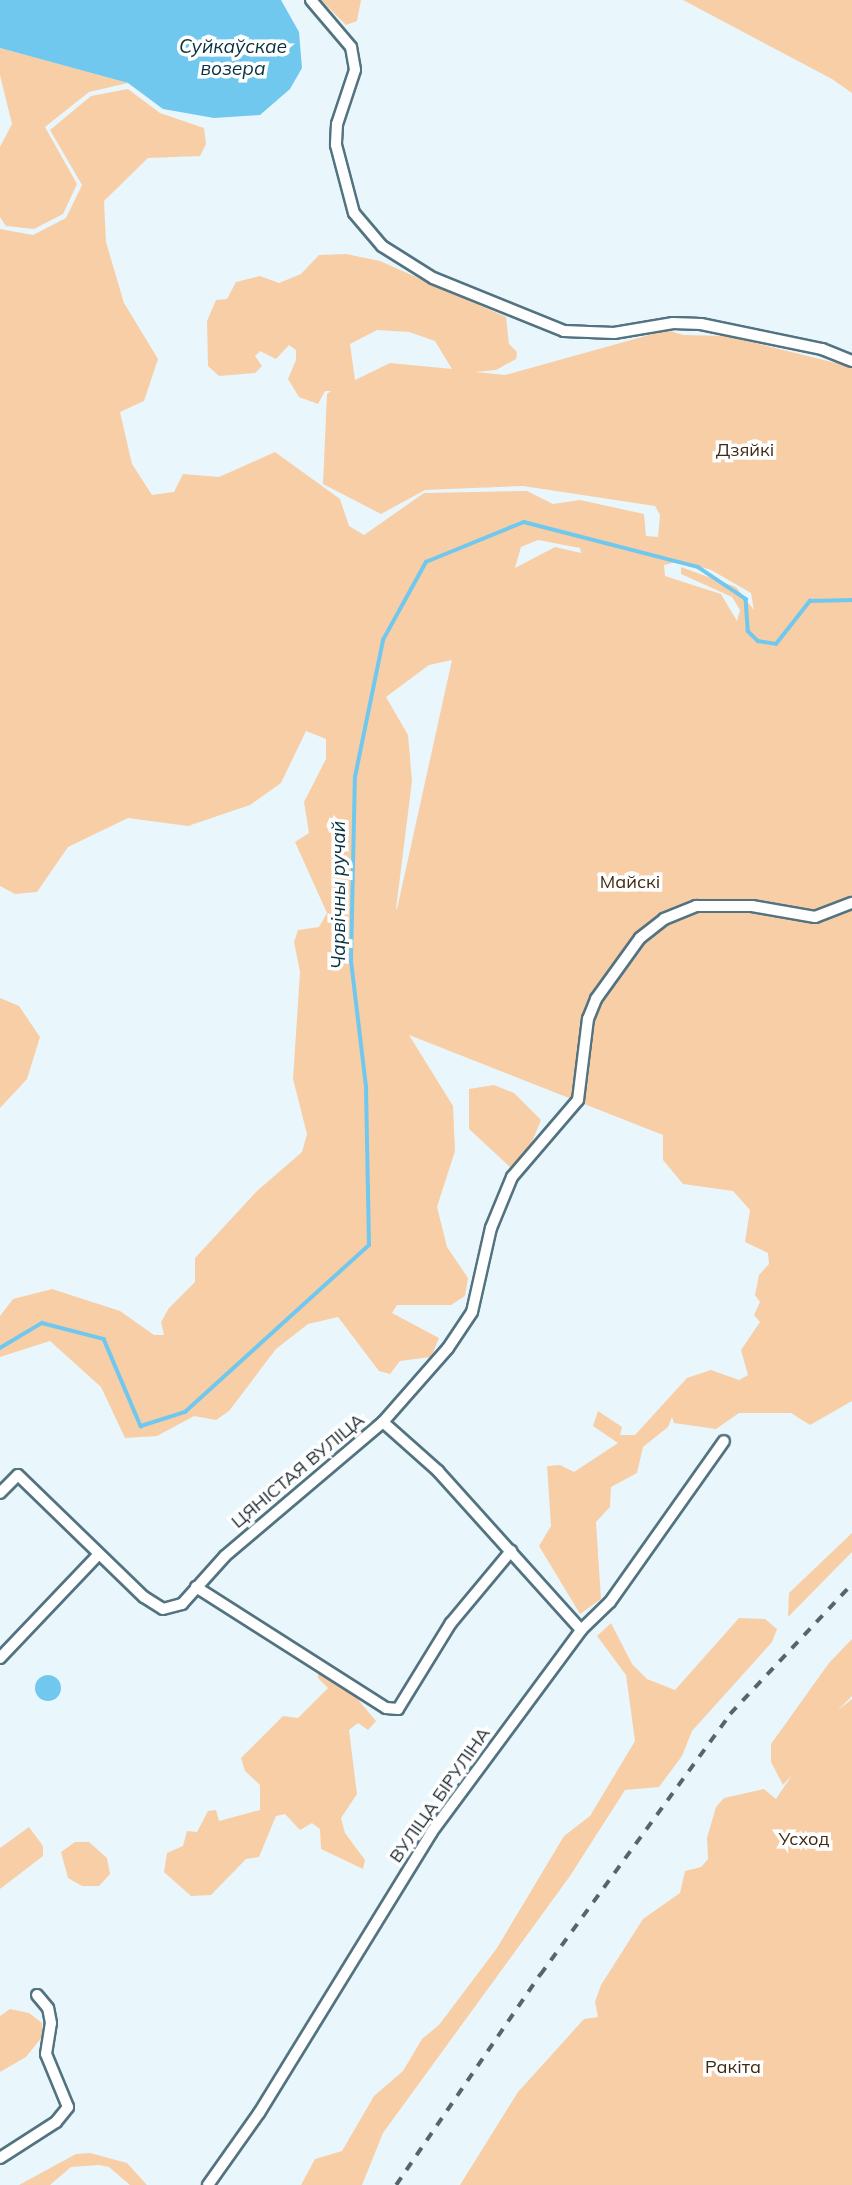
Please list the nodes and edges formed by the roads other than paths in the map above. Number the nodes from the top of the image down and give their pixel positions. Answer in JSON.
{"nodes":[{"id":1,"x":311,"y":0,"type":"edge"},
{"id":2,"x":852,"y":361,"type":"edge"},
{"id":3,"x":852,"y":903,"type":"edge"},
{"id":4,"x":383,"y":1422,"type":"junction"},
{"id":5,"x":724,"y":1441,"type":"dead end"},
{"id":6,"x":0,"y":1493,"type":"edge"},
{"id":7,"x":511,"y":1551,"type":"junction"},
{"id":8,"x":97,"y":1555,"type":"junction"},
{"id":9,"x":196,"y":1587,"type":"junction"},
{"id":10,"x":582,"y":1630,"type":"junction"},
{"id":11,"x":0,"y":1658,"type":"edge"},
{"id":12,"x":37,"y":1995,"type":"dead end"},
{"id":13,"x":0,"y":2158,"type":"edge"},
{"id":14,"x":208,"y":2185,"type":"edge"}],
"edges":[{"from":1,"to":2,"type":"street"},
{"from":3,"to":4,"type":"street"},
{"from":4,"to":7,"type":"street","name":"ЦЯНІСТАЯ ВУЛІЦА"},
{"from":4,"to":9,"type":"street","name":"ЦЯНІСТАЯ ВУЛІЦА"},
{"from":5,"to":10,"type":"street","name":"ВУЛІЦА БІРУЛІНА"},
{"from":6,"to":8,"type":"street"},
{"from":7,"to":9,"type":"street"},
{"from":7,"to":10,"type":"street","name":"ЦЯНІСТАЯ ВУЛІЦА"},
{"from":8,"to":9,"type":"street","name":"ЦЯНІСТАЯ ВУЛІЦА"},
{"from":8,"to":11,"type":"street"},
{"from":10,"to":14,"type":"street","name":"ВУЛІЦА БІРУЛІНА"},
{"from":12,"to":13,"type":"street"}]}
